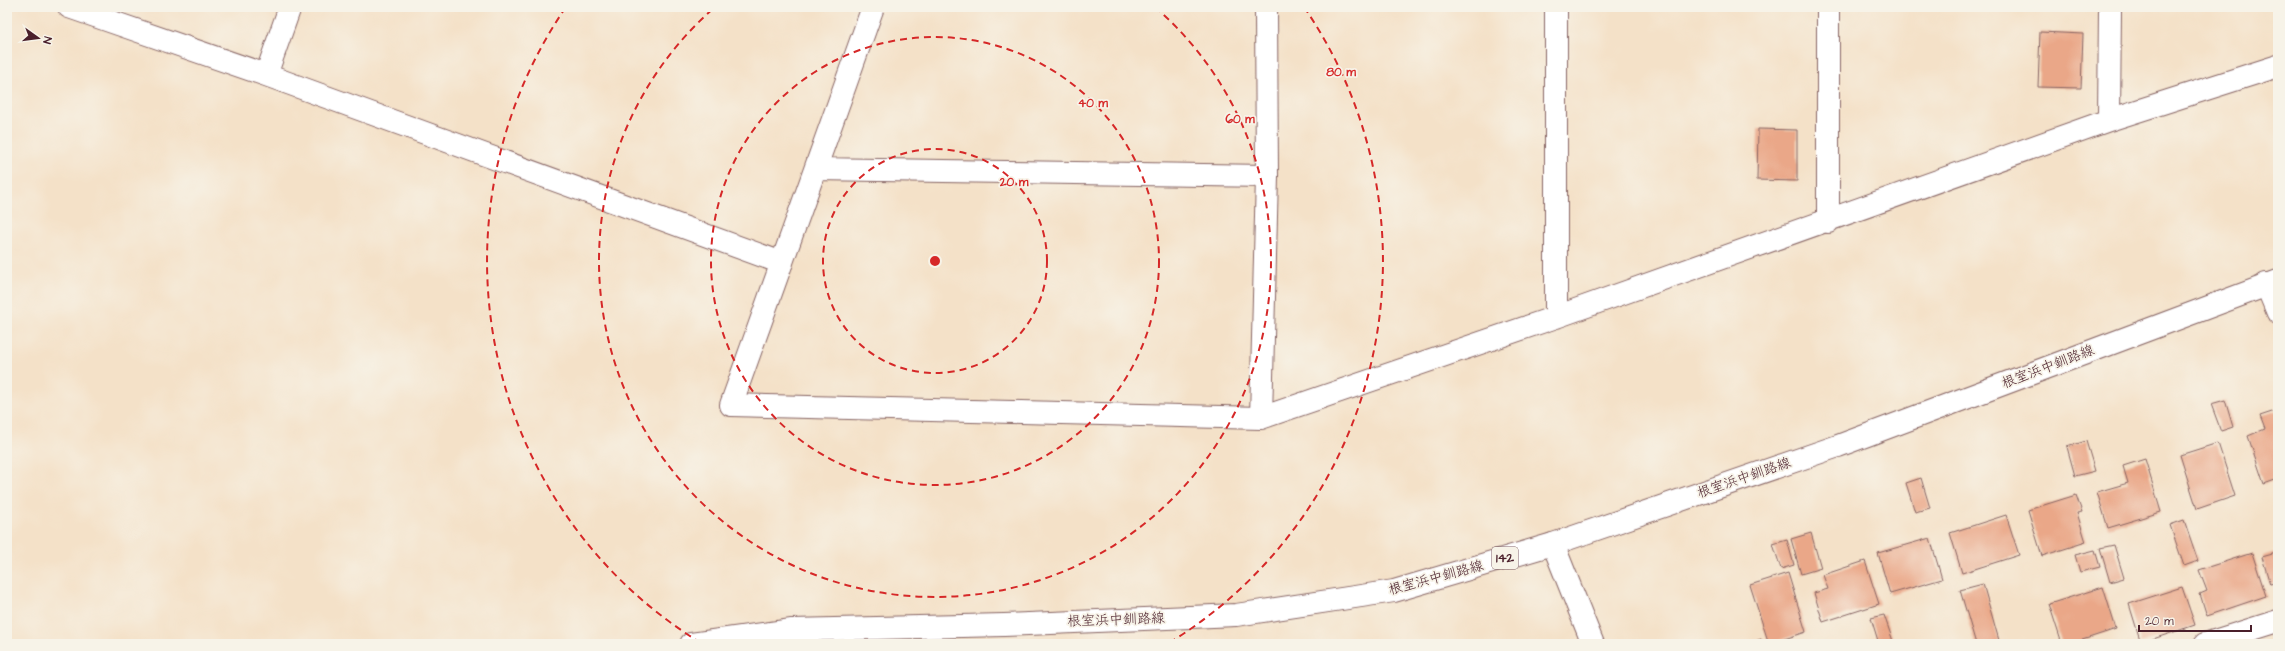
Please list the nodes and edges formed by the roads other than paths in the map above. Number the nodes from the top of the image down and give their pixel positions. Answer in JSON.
{"nodes":[{"id":1,"x":69,"y":7,"type":"edge"},
{"id":2,"x":290,"y":7,"type":"edge"},
{"id":3,"x":873,"y":7,"type":"edge"},
{"id":4,"x":1266,"y":7,"type":"edge"},
{"id":5,"x":1556,"y":7,"type":"edge"},
{"id":6,"x":1828,"y":7,"type":"edge"},
{"id":7,"x":2110,"y":7,"type":"edge"},
{"id":8,"x":2278,"y":66,"type":"edge"},
{"id":9,"x":266,"y":75,"type":"junction"},
{"id":10,"x":2109,"y":120,"type":"junction"},
{"id":11,"x":816,"y":169,"type":"junction"},
{"id":12,"x":1267,"y":176,"type":"junction"},
{"id":13,"x":1828,"y":222,"type":"junction"},
{"id":14,"x":782,"y":263,"type":"junction"},
{"id":15,"x":2272,"y":283,"type":"edge"},
{"id":16,"x":2278,"y":313,"type":"edge"},
{"id":17,"x":1556,"y":317,"type":"junction"},
{"id":18,"x":1261,"y":418,"type":"junction"},
{"id":19,"x":1553,"y":544,"type":"junction"},
{"id":20,"x":2278,"y":621,"type":"edge"},
{"id":21,"x":691,"y":644,"type":"edge"},
{"id":22,"x":1592,"y":644,"type":"edge"},
{"id":23,"x":2205,"y":644,"type":"edge"}],
"edges":[{"from":1,"to":9,"type":"street"},
{"from":2,"to":9,"type":"street"},
{"from":3,"to":11,"type":"street"},
{"from":4,"to":12,"type":"street"},
{"from":5,"to":17,"type":"street"},
{"from":6,"to":13,"type":"street"},
{"from":7,"to":10,"type":"street"},
{"from":8,"to":10,"type":"street"},
{"from":9,"to":14,"type":"street"},
{"from":10,"to":13,"type":"street"},
{"from":11,"to":12,"type":"street"},
{"from":11,"to":14,"type":"street"},
{"from":12,"to":18,"type":"street"},
{"from":13,"to":17,"type":"street"},
{"from":14,"to":18,"type":"street"},
{"from":15,"to":16,"type":"street"},
{"from":15,"to":19,"type":"street","name":"根室浜中釧路線","number":"142"},
{"from":17,"to":18,"type":"street"},
{"from":19,"to":21,"type":"street","name":"根室浜中釧路線","number":"142"},
{"from":19,"to":22,"type":"street"},
{"from":20,"to":23,"type":"street"}]}
